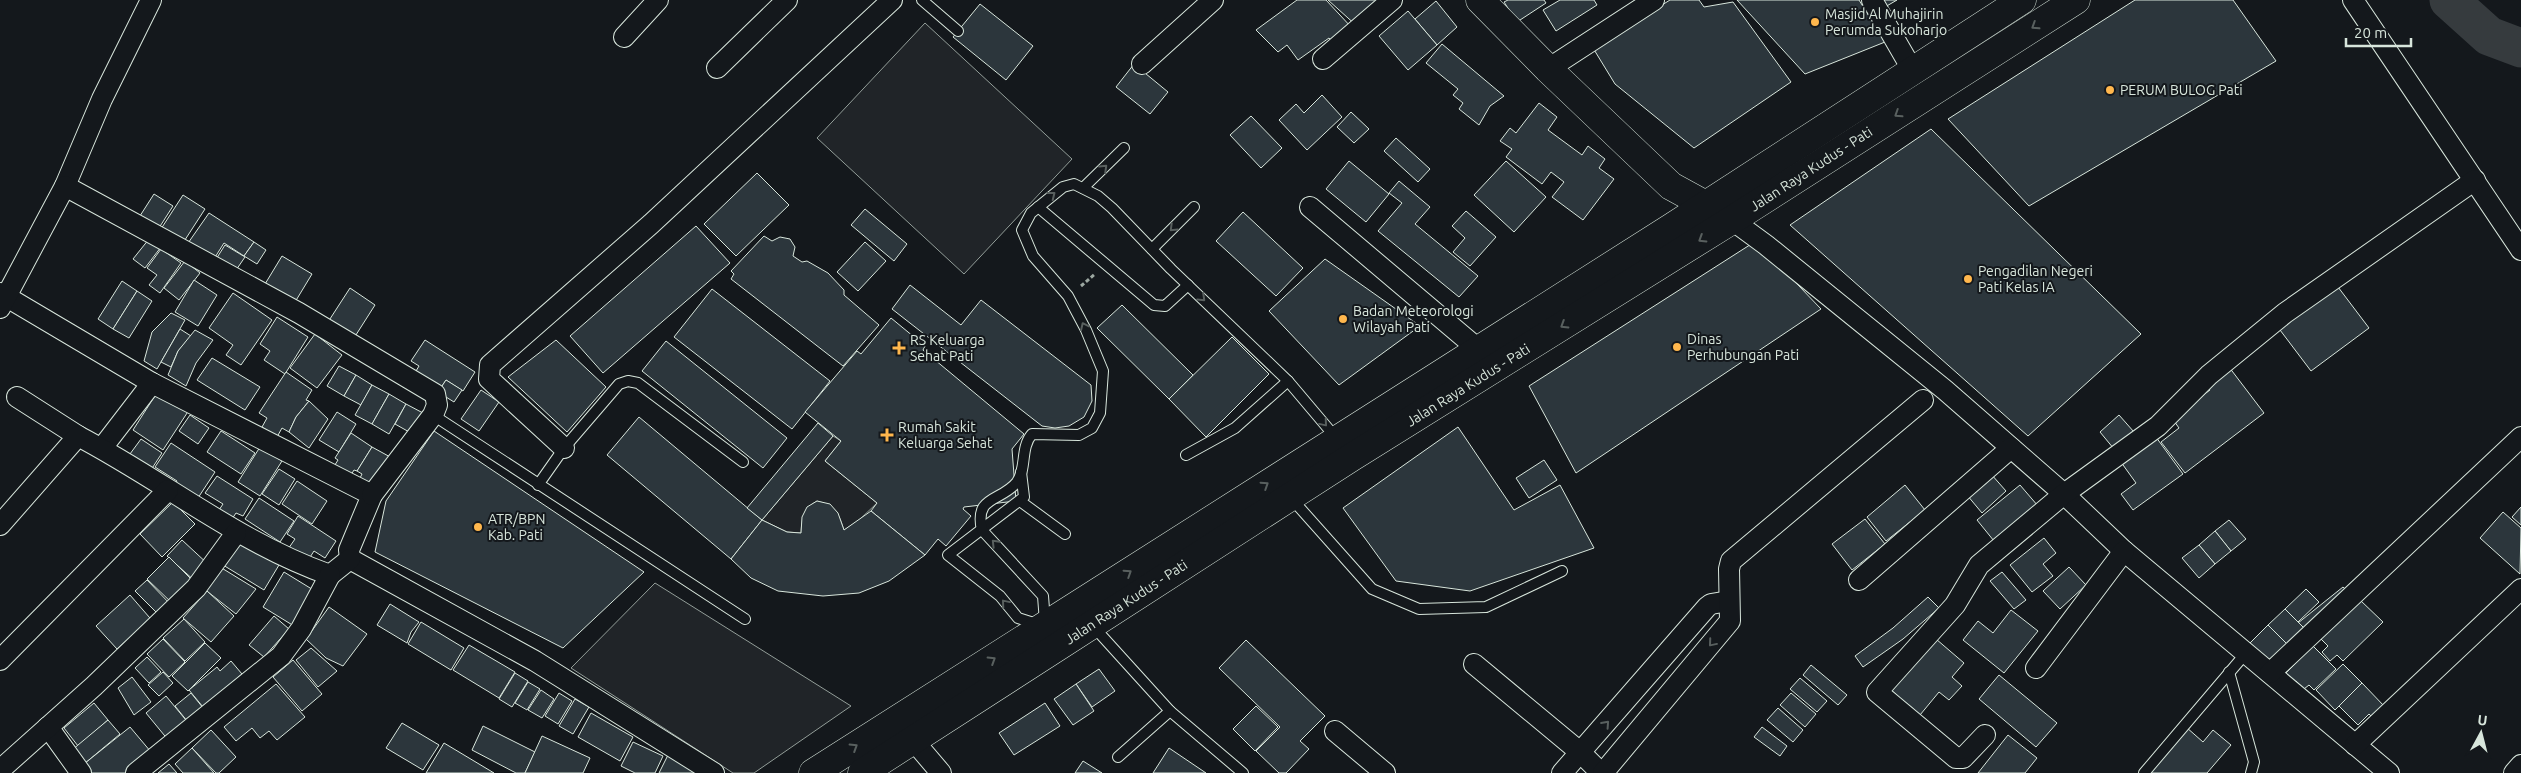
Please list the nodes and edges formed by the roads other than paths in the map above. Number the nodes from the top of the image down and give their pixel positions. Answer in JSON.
{"nodes":[{"id":1,"x":151,"y":0,"type":"edge"},
{"id":2,"x":658,"y":0,"type":"edge"},
{"id":3,"x":787,"y":0,"type":"edge"},
{"id":4,"x":892,"y":0,"type":"edge"},
{"id":5,"x":922,"y":0,"type":"edge"},
{"id":6,"x":1213,"y":0,"type":"edge"},
{"id":7,"x":1392,"y":0,"type":"edge"},
{"id":8,"x":1480,"y":0,"type":"edge"},
{"id":9,"x":1654,"y":0,"type":"edge"},
{"id":10,"x":1872,"y":0,"type":"edge"},
{"id":11,"x":2076,"y":0,"type":"edge"},
{"id":12,"x":2353,"y":0,"type":"edge"},
{"id":13,"x":2013,"y":2,"type":"edge"},
{"id":14,"x":958,"y":31,"type":"dead end"},
{"id":15,"x":624,"y":37,"type":"dead end"},
{"id":16,"x":1323,"y":59,"type":"dead end"},
{"id":17,"x":1142,"y":64,"type":"dead end"},
{"id":18,"x":717,"y":68,"type":"dead end"},
{"id":19,"x":1548,"y":69,"type":"junction"},
{"id":20,"x":1913,"y":71,"type":"junction"},
{"id":21,"x":1124,"y":148,"type":"dead end"},
{"id":22,"x":2475,"y":180,"type":"junction"},
{"id":23,"x":65,"y":186,"type":"junction"},
{"id":24,"x":1083,"y":188,"type":"junction"},
{"id":25,"x":1706,"y":205,"type":"junction"},
{"id":26,"x":1038,"y":207,"type":"junction"},
{"id":27,"x":1194,"y":207,"type":"dead end"},
{"id":28,"x":1310,"y":207,"type":"dead end"},
{"id":29,"x":1732,"y":220,"type":"junction"},
{"id":30,"x":1152,"y":248,"type":"junction"},
{"id":31,"x":2521,"y":250,"type":"edge"},
{"id":32,"x":1188,"y":285,"type":"junction"},
{"id":33,"x":2,"y":300,"type":"edge"},
{"id":34,"x":1478,"y":349,"type":"junction"},
{"id":35,"x":1288,"y":381,"type":"junction"},
{"id":36,"x":152,"y":383,"type":"junction"},
{"id":37,"x":17,"y":397,"type":"dead end"},
{"id":38,"x":1922,"y":400,"type":"dead end"},
{"id":39,"x":433,"y":416,"type":"junction"},
{"id":40,"x":78,"y":436,"type":"junction"},
{"id":41,"x":2521,"y":437,"type":"edge"},
{"id":42,"x":102,"y":448,"type":"junction"},
{"id":43,"x":564,"y":448,"type":"junction"},
{"id":44,"x":1344,"y":448,"type":"junction"},
{"id":45,"x":2011,"y":448,"type":"junction"},
{"id":46,"x":1186,"y":455,"type":"dead end"},
{"id":47,"x":743,"y":462,"type":"dead end"},
{"id":48,"x":1021,"y":471,"type":"junction"},
{"id":49,"x":538,"y":485,"type":"junction"},
{"id":50,"x":168,"y":490,"type":"junction"},
{"id":51,"x":2064,"y":494,"type":"junction"},
{"id":52,"x":372,"y":495,"type":"junction"},
{"id":53,"x":1290,"y":497,"type":"junction"},
{"id":54,"x":1020,"y":501,"type":"junction"},
{"id":55,"x":0,"y":525,"type":"edge"},
{"id":56,"x":982,"y":530,"type":"junction"},
{"id":57,"x":236,"y":533,"type":"junction"},
{"id":58,"x":1065,"y":534,"type":"dead end"},
{"id":59,"x":2124,"y":552,"type":"junction"},
{"id":60,"x":350,"y":559,"type":"junction"},
{"id":61,"x":1562,"y":572,"type":"dead end"},
{"id":62,"x":330,"y":575,"type":"junction"},
{"id":63,"x":1859,"y":580,"type":"dead end"},
{"id":64,"x":2521,"y":589,"type":"edge"},
{"id":65,"x":1729,"y":601,"type":"junction"},
{"id":66,"x":745,"y":619,"type":"dead end"},
{"id":67,"x":1092,"y":624,"type":"junction"},
{"id":68,"x":1053,"y":635,"type":"junction"},
{"id":69,"x":2246,"y":652,"type":"junction"},
{"id":70,"x":0,"y":660,"type":"edge"},
{"id":71,"x":1474,"y":664,"type":"dead end"},
{"id":72,"x":2036,"y":668,"type":"dead end"},
{"id":73,"x":2229,"y":672,"type":"junction"},
{"id":74,"x":2270,"y":673,"type":"junction"},
{"id":75,"x":1170,"y":711,"type":"junction"},
{"id":76,"x":48,"y":727,"type":"junction"},
{"id":77,"x":1335,"y":731,"type":"dead end"},
{"id":78,"x":1985,"y":735,"type":"dead end"},
{"id":79,"x":913,"y":740,"type":"junction"},
{"id":80,"x":2355,"y":745,"type":"junction"},
{"id":81,"x":1580,"y":752,"type":"junction"},
{"id":82,"x":1118,"y":757,"type":"dead end"},
{"id":83,"x":2521,"y":765,"type":"edge"},
{"id":84,"x":0,"y":770,"type":"edge"},
{"id":85,"x":81,"y":773,"type":"edge"},
{"id":86,"x":136,"y":773,"type":"edge"},
{"id":87,"x":714,"y":773,"type":"edge"},
{"id":88,"x":813,"y":773,"type":"edge"},
{"id":89,"x":862,"y":773,"type":"edge"},
{"id":90,"x":941,"y":773,"type":"edge"},
{"id":91,"x":1244,"y":773,"type":"edge"},
{"id":92,"x":1385,"y":773,"type":"edge"},
{"id":93,"x":1562,"y":773,"type":"edge"},
{"id":94,"x":1602,"y":773,"type":"edge"},
{"id":95,"x":2144,"y":773,"type":"edge"},
{"id":96,"x":2251,"y":773,"type":"edge"},
{"id":97,"x":2389,"y":773,"type":"edge"},
{"id":98,"x":2514,"y":773,"type":"edge"}],
"edges":[{"from":1,"to":23,"type":"street"},
{"from":2,"to":15,"type":"street"},
{"from":3,"to":18,"type":"street"},
{"from":4,"to":43,"type":"street"},
{"from":5,"to":14,"type":"lane"},
{"from":6,"to":17,"type":"street"},
{"from":7,"to":16,"type":"street"},
{"from":8,"to":19,"type":"main road"},
{"from":9,"to":19,"type":"street"},
{"from":10,"to":20,"type":"street"},
{"from":11,"to":29,"type":"main road","name":"Jalan Raya Kudus - Pati","one_way":true},
{"from":12,"to":22,"type":"street"},
{"from":13,"to":20,"type":"main road","name":"Jalan Raya Kudus - Pati"},
{"from":19,"to":25,"type":"main road"},
{"from":20,"to":25,"type":"main road","name":"Jalan Raya Kudus - Pati"},
{"from":24,"to":21,"type":"lane","one_way":true},
{"from":22,"to":31,"type":"street"},
{"from":22,"to":51,"type":"street"},
{"from":23,"to":33,"type":"street"},
{"from":23,"to":39,"type":"street"},
{"from":26,"to":24,"type":"lane","one_way":true},
{"from":24,"to":30,"type":"lane"},
{"from":25,"to":29,"type":"main road"},
{"from":25,"to":34,"type":"main road","name":"Jalan Raya Kudus - Pati"},
{"from":26,"to":32,"type":"lane"},
{"from":48,"to":26,"type":"lane","one_way":true},
{"from":27,"to":30,"type":"lane","one_way":true},
{"from":28,"to":34,"type":"street"},
{"from":29,"to":44,"type":"main road","name":"Jalan Raya Kudus - Pati","one_way":true},
{"from":29,"to":45,"type":"street"},
{"from":30,"to":32,"type":"lane"},
{"from":32,"to":35,"type":"lane","one_way":true},
{"from":33,"to":36,"type":"street"},
{"from":34,"to":44,"type":"main road","name":"Jalan Raya Kudus - Pati"},
{"from":35,"to":44,"type":"lane","one_way":true},
{"from":35,"to":46,"type":"lane"},
{"from":36,"to":42,"type":"street"},
{"from":36,"to":52,"type":"street"},
{"from":37,"to":40,"type":"street"},
{"from":38,"to":65,"type":"street"},
{"from":39,"to":49,"type":"lane"},
{"from":39,"to":52,"type":"street"},
{"from":40,"to":42,"type":"street"},
{"from":40,"to":55,"type":"street"},
{"from":41,"to":74,"type":"street"},
{"from":42,"to":50,"type":"street"},
{"from":43,"to":47,"type":"lane"},
{"from":43,"to":49,"type":"lane"},
{"from":44,"to":53,"type":"main road","name":"Jalan Raya Kudus - Pati"},
{"from":68,"to":44,"type":"main road","name":"Jalan Raya Kudus - Pati","one_way":true},
{"from":45,"to":51,"type":"street"},
{"from":45,"to":63,"type":"street"},
{"from":48,"to":54,"type":"lane"},
{"from":48,"to":56,"type":"lane"},
{"from":49,"to":66,"type":"lane"},
{"from":50,"to":57,"type":"street"},
{"from":50,"to":70,"type":"street"},
{"from":51,"to":59,"type":"street"},
{"from":51,"to":78,"type":"street"},
{"from":52,"to":60,"type":"street"},
{"from":53,"to":61,"type":"lane"},
{"from":53,"to":67,"type":"main road","name":"Jalan Raya Kudus - Pati"},
{"from":54,"to":56,"type":"lane"},
{"from":54,"to":58,"type":"lane"},
{"from":68,"to":56,"type":"lane","one_way":true},
{"from":68,"to":56,"type":"lane","one_way":true},
{"from":57,"to":62,"type":"street"},
{"from":57,"to":76,"type":"street"},
{"from":59,"to":69,"type":"street"},
{"from":59,"to":72,"type":"street"},
{"from":60,"to":62,"type":"street"},
{"from":60,"to":87,"type":"street"},
{"from":62,"to":86,"type":"street"},
{"from":64,"to":80,"type":"street"},
{"from":81,"to":65,"type":"street","one_way":true},
{"from":65,"to":94,"type":"street","one_way":true},
{"from":67,"to":68,"type":"main road","name":"Jalan Raya Kudus - Pati"},
{"from":67,"to":75,"type":"lane"},
{"from":68,"to":79,"type":"main road","name":"Jalan Raya Kudus - Pati"},
{"from":88,"to":68,"type":"main road","name":"Jalan Raya Kudus - Pati","one_way":true},
{"from":69,"to":73,"type":"lane"},
{"from":69,"to":74,"type":"street"},
{"from":71,"to":81,"type":"street"},
{"from":73,"to":95,"type":"lane"},
{"from":73,"to":96,"type":"lane"},
{"from":74,"to":80,"type":"street"},
{"from":75,"to":82,"type":"lane"},
{"from":75,"to":91,"type":"lane"},
{"from":76,"to":84,"type":"street"},
{"from":76,"to":85,"type":"street"},
{"from":77,"to":92,"type":"street"},
{"from":79,"to":89,"type":"main road","name":"Jalan Raya Kudus - Pati"},
{"from":79,"to":90,"type":"street"},
{"from":80,"to":97,"type":"street"},
{"from":81,"to":93,"type":"street"},
{"from":81,"to":94,"type":"street"},
{"from":83,"to":98,"type":"street"}]}
